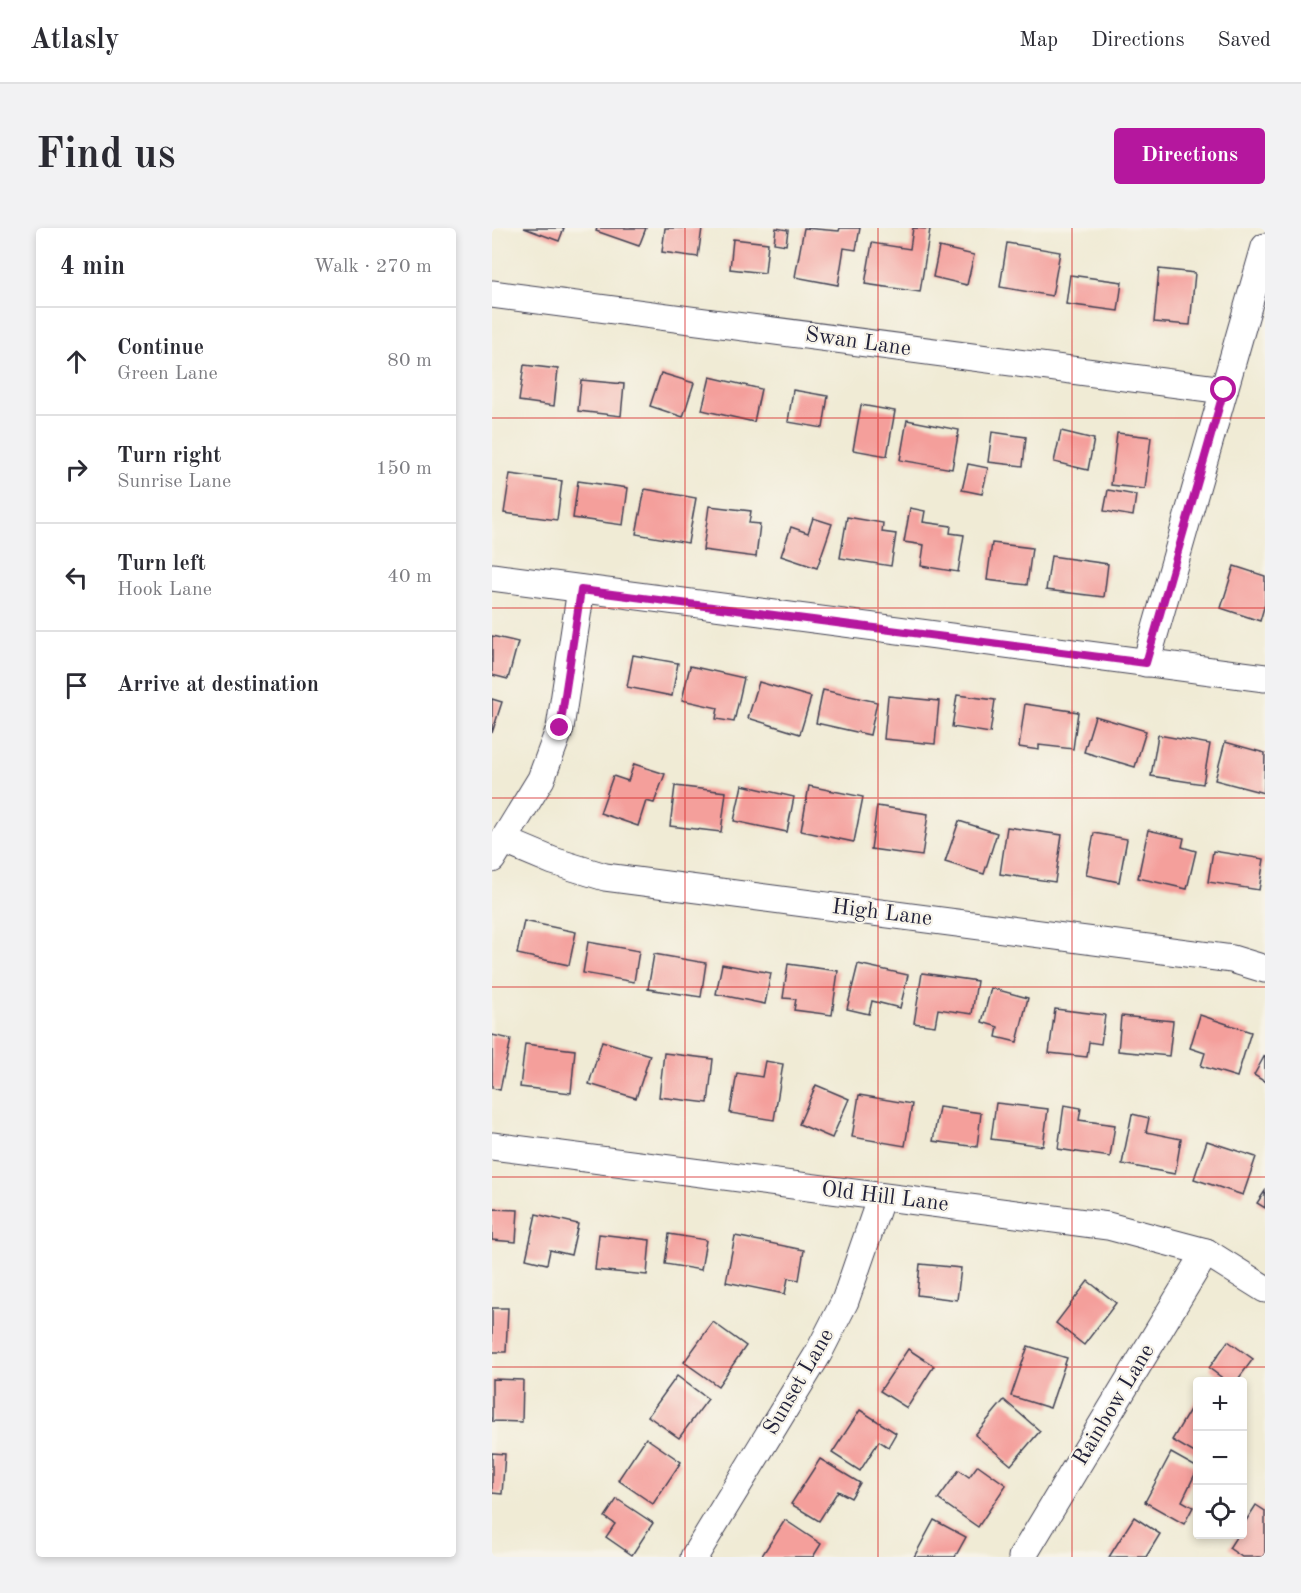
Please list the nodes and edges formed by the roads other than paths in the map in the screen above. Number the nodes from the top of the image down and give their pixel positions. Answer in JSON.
{"nodes":[{"id":1,"x":1265,"y":247,"type":"edge"},
{"id":2,"x":492,"y":294,"type":"edge"},
{"id":3,"x":1224,"y":390,"type":"junction"},
{"id":4,"x":492,"y":577,"type":"edge"},
{"id":5,"x":581,"y":590,"type":"junction"},
{"id":6,"x":1146,"y":663,"type":"junction"},
{"id":7,"x":1265,"y":678,"type":"edge"},
{"id":8,"x":497,"y":850,"type":"edge"},
{"id":9,"x":1265,"y":969,"type":"edge"},
{"id":10,"x":492,"y":1146,"type":"edge"},
{"id":11,"x":881,"y":1197,"type":"junction"},
{"id":12,"x":1206,"y":1252,"type":"junction"},
{"id":13,"x":1265,"y":1289,"type":"edge"},
{"id":14,"x":694,"y":1557,"type":"edge"},
{"id":15,"x":1022,"y":1557,"type":"edge"}],
"edges":[{"from":1,"to":3,"type":"street"},
{"from":2,"to":3,"type":"street","name":"Swan Lane"},
{"from":3,"to":6,"type":"street"},
{"from":4,"to":5,"type":"street"},
{"from":5,"to":6,"type":"street"},
{"from":5,"to":8,"type":"street"},
{"from":6,"to":7,"type":"street"},
{"from":8,"to":9,"type":"street","name":"High Lane"},
{"from":10,"to":11,"type":"street","name":"Old Hill Lane"},
{"from":11,"to":12,"type":"street","name":"Old Hill Lane"},
{"from":11,"to":14,"type":"street","name":"Sunset Lane"},
{"from":12,"to":13,"type":"street","name":"Old Hill Lane"},
{"from":12,"to":15,"type":"street","name":"Rainbow Lane"}]}
